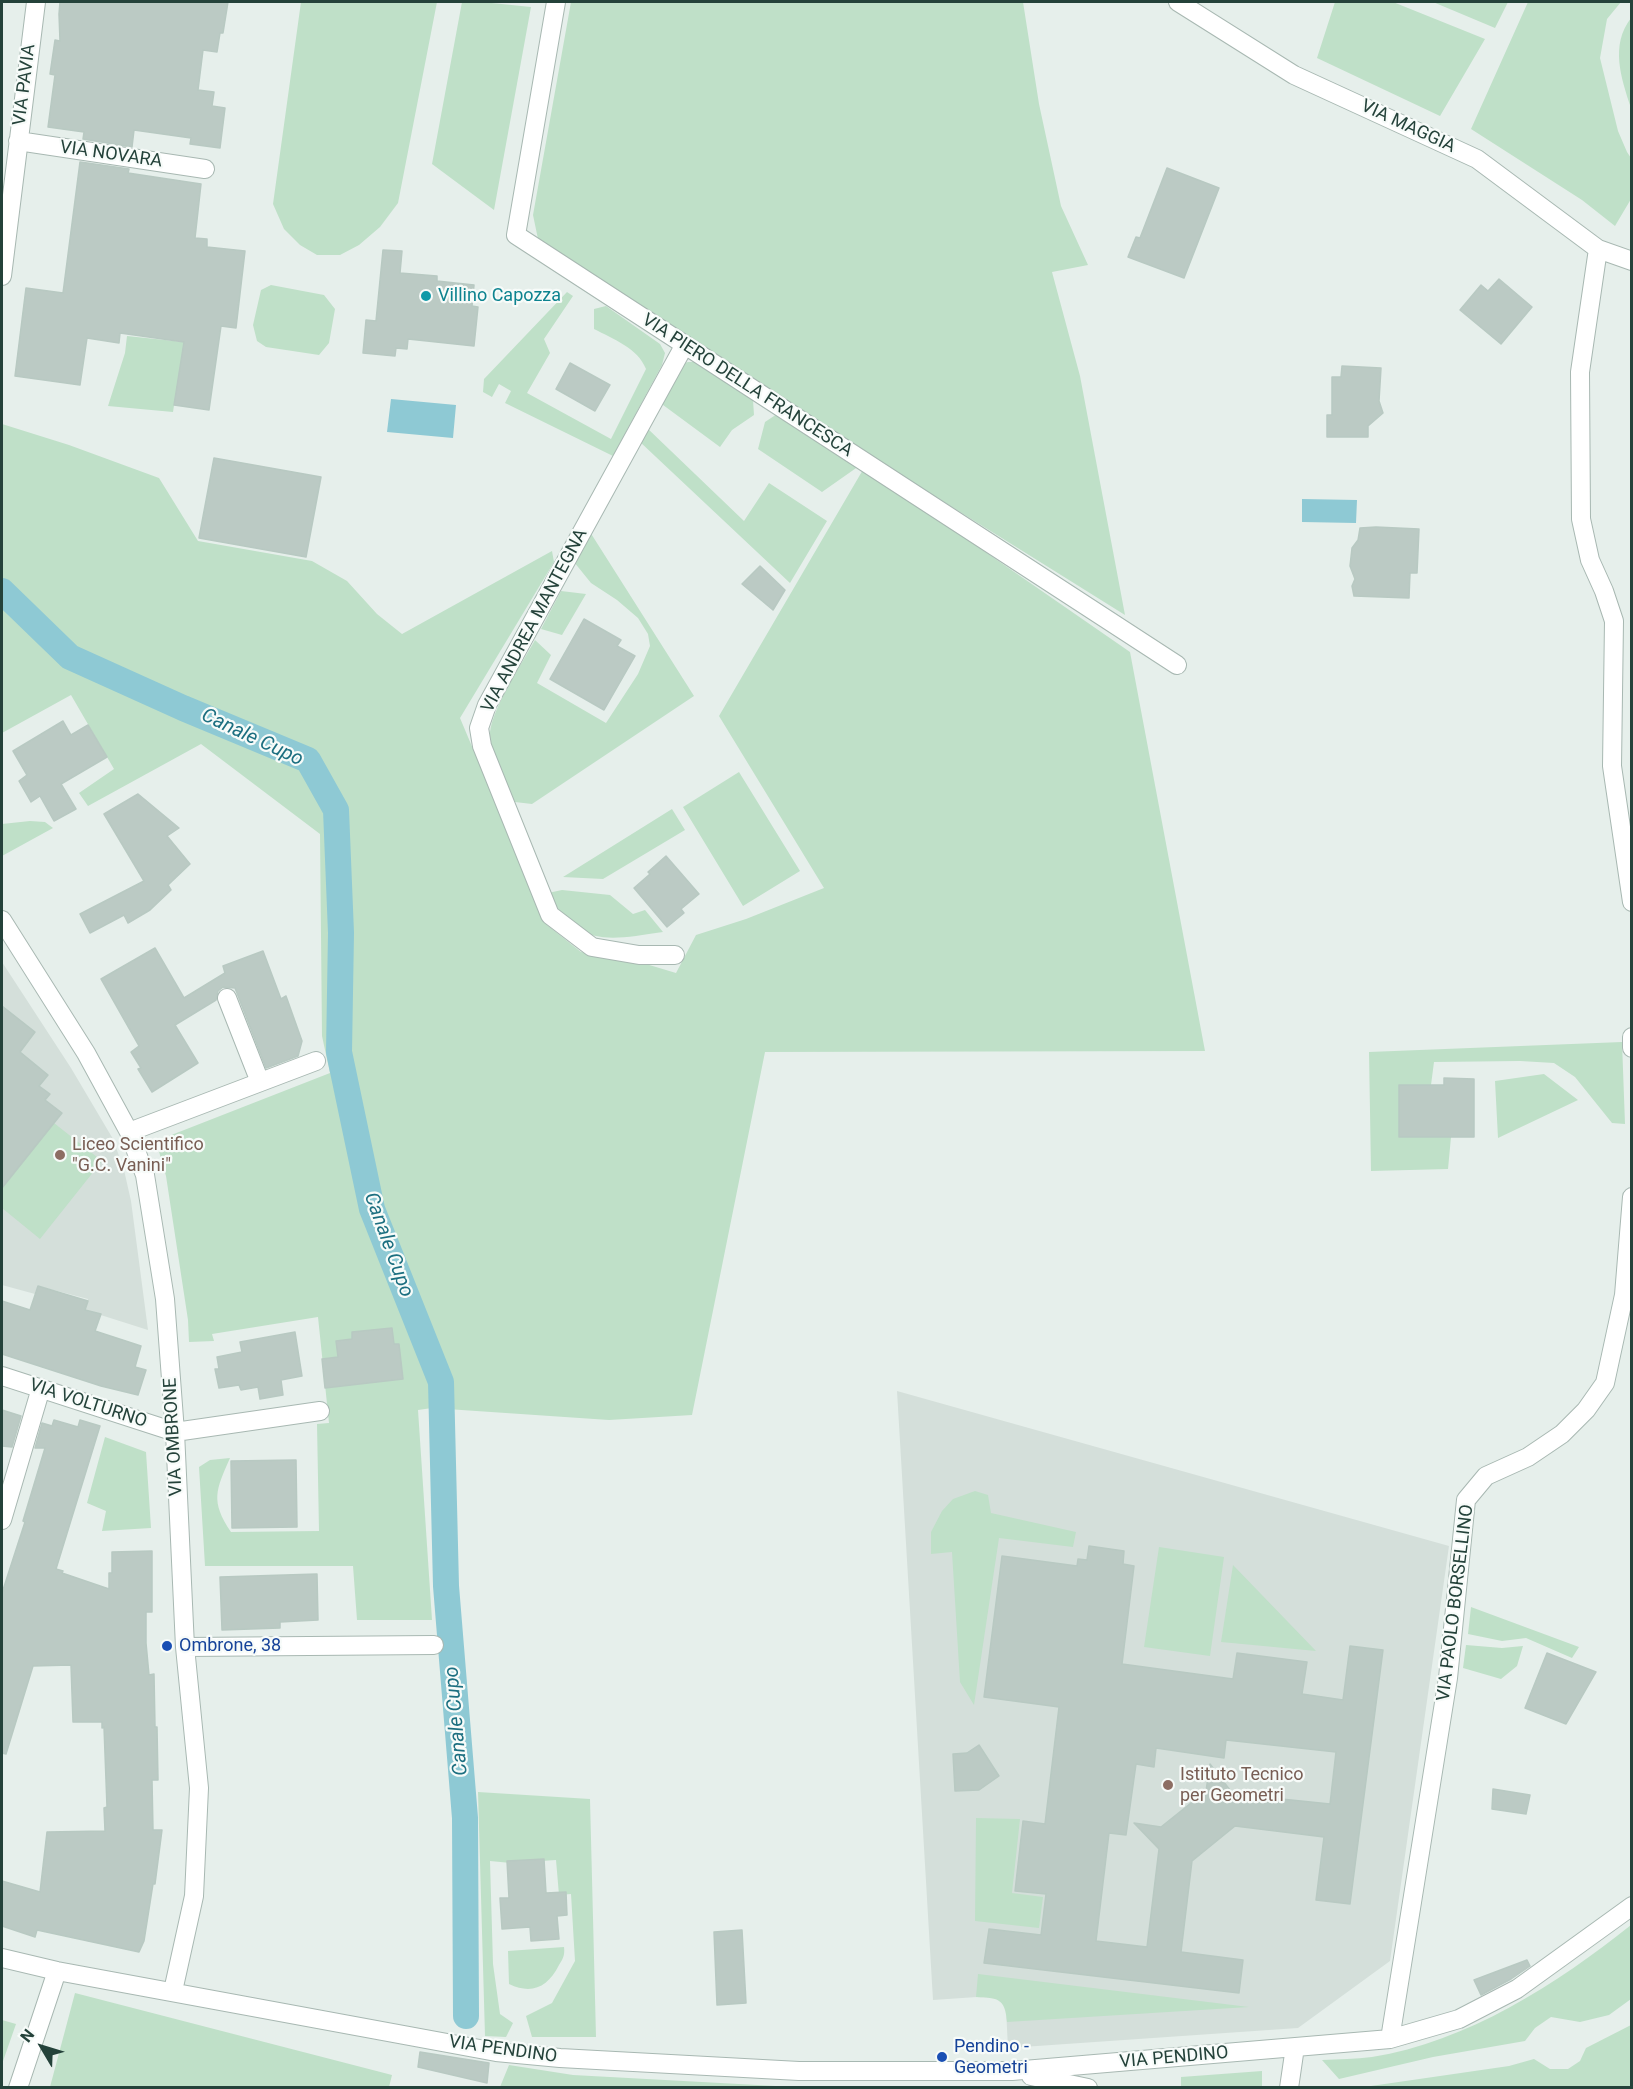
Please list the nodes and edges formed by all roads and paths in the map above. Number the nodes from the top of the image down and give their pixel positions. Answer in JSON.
{"nodes":[{"id":1,"x":36,"y":2,"type":"edge"},
{"id":2,"x":556,"y":2,"type":"edge"},
{"id":3,"x":1178,"y":2,"type":"edge"},
{"id":4,"x":18,"y":141,"type":"junction"},
{"id":5,"x":205,"y":169,"type":"dead end"},
{"id":6,"x":1598,"y":249,"type":"junction"},
{"id":7,"x":1632,"y":261,"type":"edge"},
{"id":8,"x":2,"y":276,"type":"edge"},
{"id":9,"x":684,"y":346,"type":"junction"},
{"id":10,"x":1177,"y":664,"type":"dead end"},
{"id":11,"x":1632,"y":902,"type":"edge"},
{"id":12,"x":2,"y":920,"type":"edge"},
{"id":13,"x":675,"y":955,"type":"dead end"},
{"id":14,"x":227,"y":998,"type":"dead end"},
{"id":15,"x":1632,"y":1037,"type":"edge"},
{"id":16,"x":1632,"y":1048,"type":"edge"},
{"id":17,"x":316,"y":1061,"type":"dead end"},
{"id":18,"x":260,"y":1082,"type":"junction"},
{"id":19,"x":129,"y":1132,"type":"junction"},
{"id":20,"x":1632,"y":1197,"type":"edge"},
{"id":21,"x":2,"y":1376,"type":"edge"},
{"id":22,"x":41,"y":1388,"type":"junction"},
{"id":23,"x":320,"y":1411,"type":"dead end"},
{"id":24,"x":175,"y":1432,"type":"junction"},
{"id":25,"x":2,"y":1520,"type":"edge"},
{"id":26,"x":434,"y":1645,"type":"dead end"},
{"id":27,"x":184,"y":1647,"type":"junction"},
{"id":28,"x":1632,"y":1906,"type":"edge"},
{"id":29,"x":2,"y":1958,"type":"edge"},
{"id":30,"x":57,"y":1971,"type":"junction"},
{"id":31,"x":173,"y":1991,"type":"junction"},
{"id":32,"x":1390,"y":2039,"type":"junction"},
{"id":33,"x":1295,"y":2047,"type":"junction"},
{"id":34,"x":1012,"y":2079,"type":"edge"},
{"id":35,"x":18,"y":2088,"type":"edge"},
{"id":36,"x":1088,"y":2088,"type":"edge"},
{"id":37,"x":1289,"y":2088,"type":"edge"}],
"edges":[{"from":1,"to":4,"type":"street","name":"VIA PAVIA"},
{"from":2,"to":9,"type":"street","name":"VIA PIERO DELLA FRANCESCA"},
{"from":3,"to":6,"type":"street","name":"VIA MAGGIA"},
{"from":4,"to":5,"type":"street","name":"VIA NOVARA"},
{"from":4,"to":8,"type":"street","name":"VIA PAVIA"},
{"from":6,"to":7,"type":"street","name":"VIA MAGGIA"},
{"from":6,"to":11,"type":"street"},
{"from":9,"to":10,"type":"street","name":"VIA PIERO DELLA FRANCESCA"},
{"from":9,"to":13,"type":"street","name":"VIA ANDREA MANTEGNA"},
{"from":12,"to":19,"type":"street","name":"VIA OMBRONE"},
{"from":14,"to":18,"type":"street"},
{"from":15,"to":16,"type":"street"},
{"from":17,"to":18,"type":"street"},
{"from":18,"to":19,"type":"street"},
{"from":19,"to":24,"type":"street","name":"VIA OMBRONE"},
{"from":20,"to":32,"type":"street","name":"VIA PAOLO BORSELLINO"},
{"from":21,"to":22,"type":"street","name":"VIA VOLTURNO"},
{"from":22,"to":24,"type":"street","name":"VIA VOLTURNO"},
{"from":22,"to":25,"type":"street"},
{"from":23,"to":24,"type":"street"},
{"from":24,"to":27,"type":"street","name":"VIA OMBRONE"},
{"from":26,"to":27,"type":"street"},
{"from":27,"to":31,"type":"street","name":"VIA OMBRONE"},
{"from":28,"to":32,"type":"street","name":"VIA PENDINO"},
{"from":29,"to":30,"type":"street","name":"VIA PENDINO"},
{"from":30,"to":31,"type":"street","name":"VIA PENDINO"},
{"from":30,"to":35,"type":"street"},
{"from":31,"to":34,"type":"street","name":"VIA PENDINO"},
{"from":32,"to":33,"type":"street","name":"VIA PENDINO"},
{"from":33,"to":34,"type":"street","name":"VIA PENDINO"},
{"from":33,"to":37,"type":"street"},
{"from":34,"to":36,"type":"street","name":"VIA PENDINO"}]}
